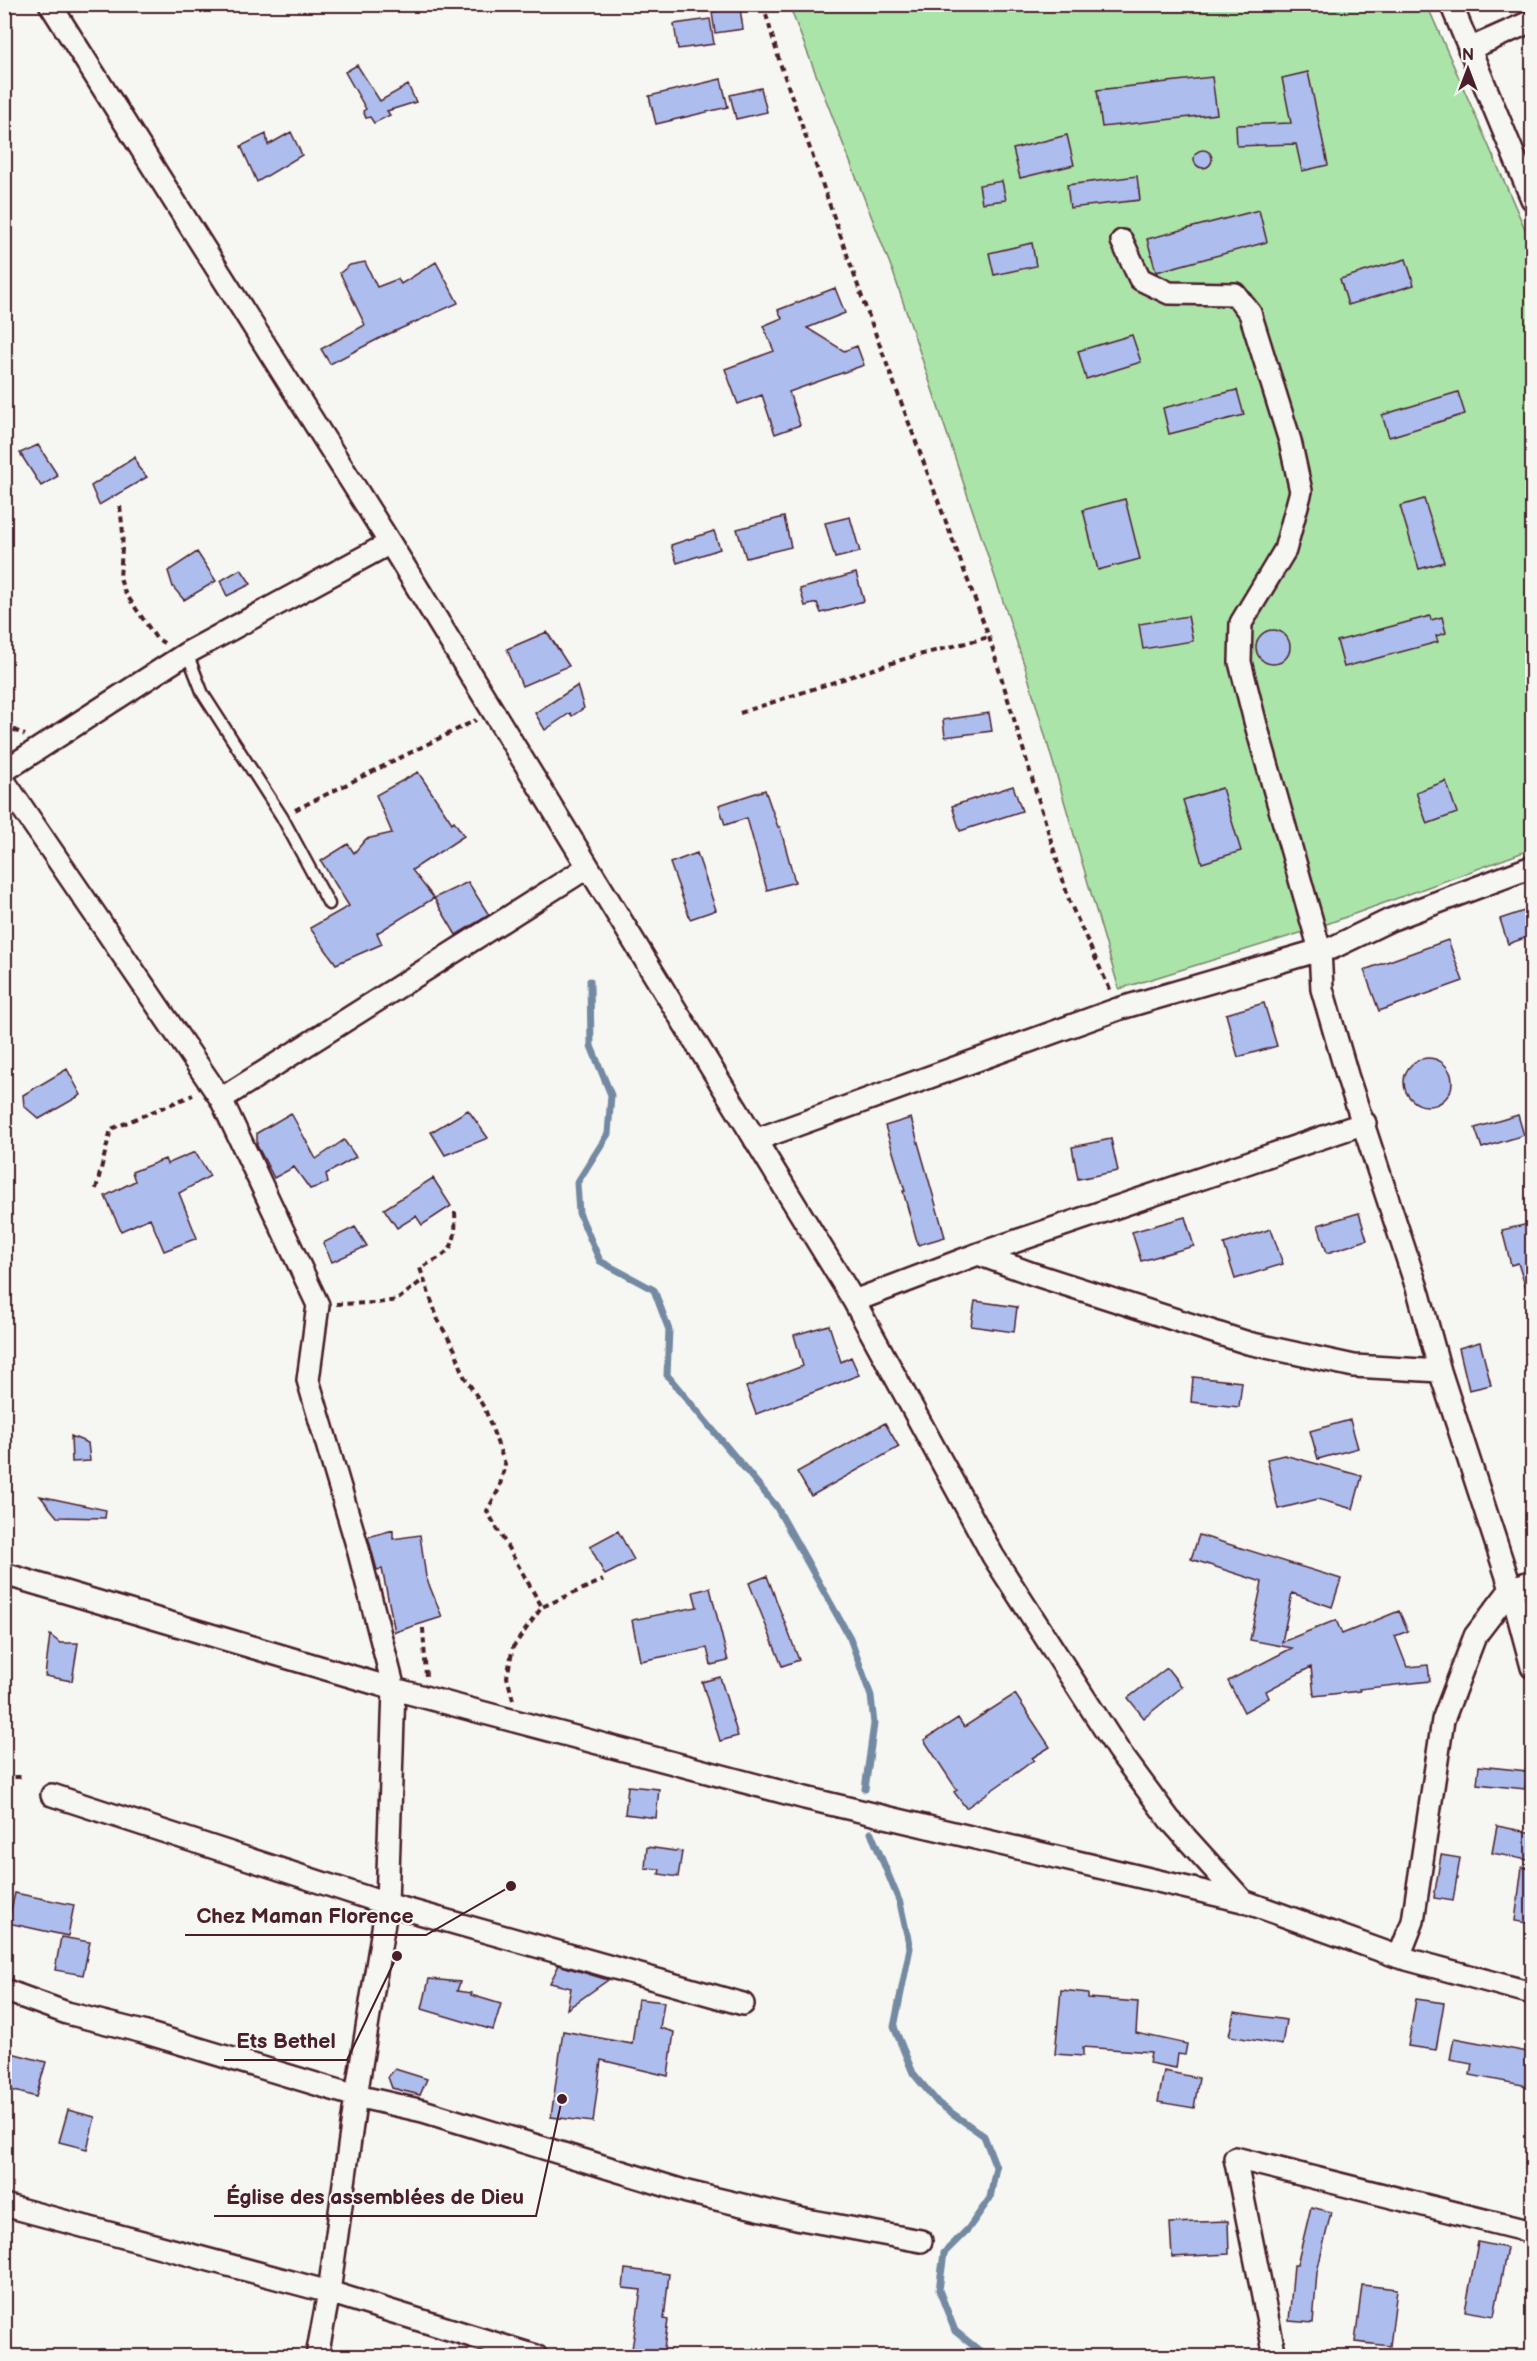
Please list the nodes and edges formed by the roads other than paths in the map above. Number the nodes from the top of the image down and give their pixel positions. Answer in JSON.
{"nodes":[{"id":1,"x":50,"y":4,"type":"edge"},
{"id":2,"x":1451,"y":4,"type":"edge"},
{"id":3,"x":1533,"y":21,"type":"edge"},
{"id":4,"x":1469,"y":49,"type":"junction"},
{"id":5,"x":1533,"y":199,"type":"edge"},
{"id":6,"x":1122,"y":241,"type":"dead end"},
{"id":7,"x":390,"y":543,"type":"junction"},
{"id":8,"x":187,"y":653,"type":"junction"},
{"id":9,"x":4,"y":771,"type":"edge"},
{"id":10,"x":4,"y":781,"type":"edge"},
{"id":11,"x":588,"y":867,"type":"junction"},
{"id":12,"x":1533,"y":867,"type":"edge"},
{"id":13,"x":329,"y":904,"type":"dead end"},
{"id":14,"x":1320,"y":950,"type":"junction"},
{"id":15,"x":217,"y":1093,"type":"junction"},
{"id":16,"x":1365,"y":1123,"type":"junction"},
{"id":17,"x":755,"y":1140,"type":"junction"},
{"id":18,"x":978,"y":1254,"type":"junction"},
{"id":19,"x":854,"y":1301,"type":"junction"},
{"id":20,"x":1440,"y":1371,"type":"junction"},
{"id":21,"x":4,"y":1574,"type":"edge"},
{"id":22,"x":1533,"y":1581,"type":"edge"},
{"id":23,"x":1511,"y":1589,"type":"junction"},
{"id":24,"x":1533,"y":1667,"type":"edge"},
{"id":25,"x":394,"y":1689,"type":"junction"},
{"id":26,"x":52,"y":1795,"type":"dead end"},
{"id":27,"x":1243,"y":1901,"type":"junction"},
{"id":28,"x":387,"y":1904,"type":"junction"},
{"id":29,"x":1399,"y":1957,"type":"junction"},
{"id":30,"x":4,"y":1990,"type":"edge"},
{"id":31,"x":1533,"y":1993,"type":"edge"},
{"id":32,"x":742,"y":2004,"type":"dead end"},
{"id":33,"x":356,"y":2096,"type":"junction"},
{"id":34,"x":4,"y":2205,"type":"edge"},
{"id":35,"x":1533,"y":2232,"type":"edge"},
{"id":36,"x":921,"y":2241,"type":"dead end"},
{"id":37,"x":329,"y":2292,"type":"junction"},
{"id":38,"x":317,"y":2356,"type":"edge"},
{"id":39,"x":536,"y":2356,"type":"edge"},
{"id":40,"x":1275,"y":2356,"type":"edge"}],
"edges":[{"from":1,"to":7,"type":"street"},
{"from":2,"to":4,"type":"street"},
{"from":3,"to":4,"type":"street"},
{"from":4,"to":5,"type":"street"},
{"from":6,"to":14,"type":"street"},
{"from":7,"to":8,"type":"street"},
{"from":7,"to":11,"type":"street"},
{"from":8,"to":9,"type":"street"},
{"from":8,"to":13,"type":"lane"},
{"from":10,"to":15,"type":"street"},
{"from":11,"to":15,"type":"street"},
{"from":11,"to":17,"type":"street"},
{"from":12,"to":14,"type":"street"},
{"from":14,"to":16,"type":"street"},
{"from":14,"to":17,"type":"street"},
{"from":15,"to":25,"type":"street"},
{"from":16,"to":18,"type":"street"},
{"from":16,"to":20,"type":"street"},
{"from":17,"to":19,"type":"street"},
{"from":18,"to":19,"type":"street"},
{"from":18,"to":20,"type":"street"},
{"from":19,"to":27,"type":"street"},
{"from":20,"to":23,"type":"street"},
{"from":21,"to":25,"type":"street"},
{"from":22,"to":23,"type":"street"},
{"from":23,"to":24,"type":"street"},
{"from":23,"to":29,"type":"street"},
{"from":25,"to":27,"type":"street"},
{"from":25,"to":28,"type":"street"},
{"from":26,"to":28,"type":"street"},
{"from":27,"to":29,"type":"street"},
{"from":28,"to":32,"type":"street"},
{"from":28,"to":33,"type":"street"},
{"from":29,"to":31,"type":"street"},
{"from":30,"to":33,"type":"street"},
{"from":33,"to":36,"type":"street"},
{"from":33,"to":37,"type":"street"},
{"from":34,"to":37,"type":"street"},
{"from":35,"to":40,"type":"street"},
{"from":37,"to":38,"type":"street"},
{"from":37,"to":39,"type":"street"}]}
